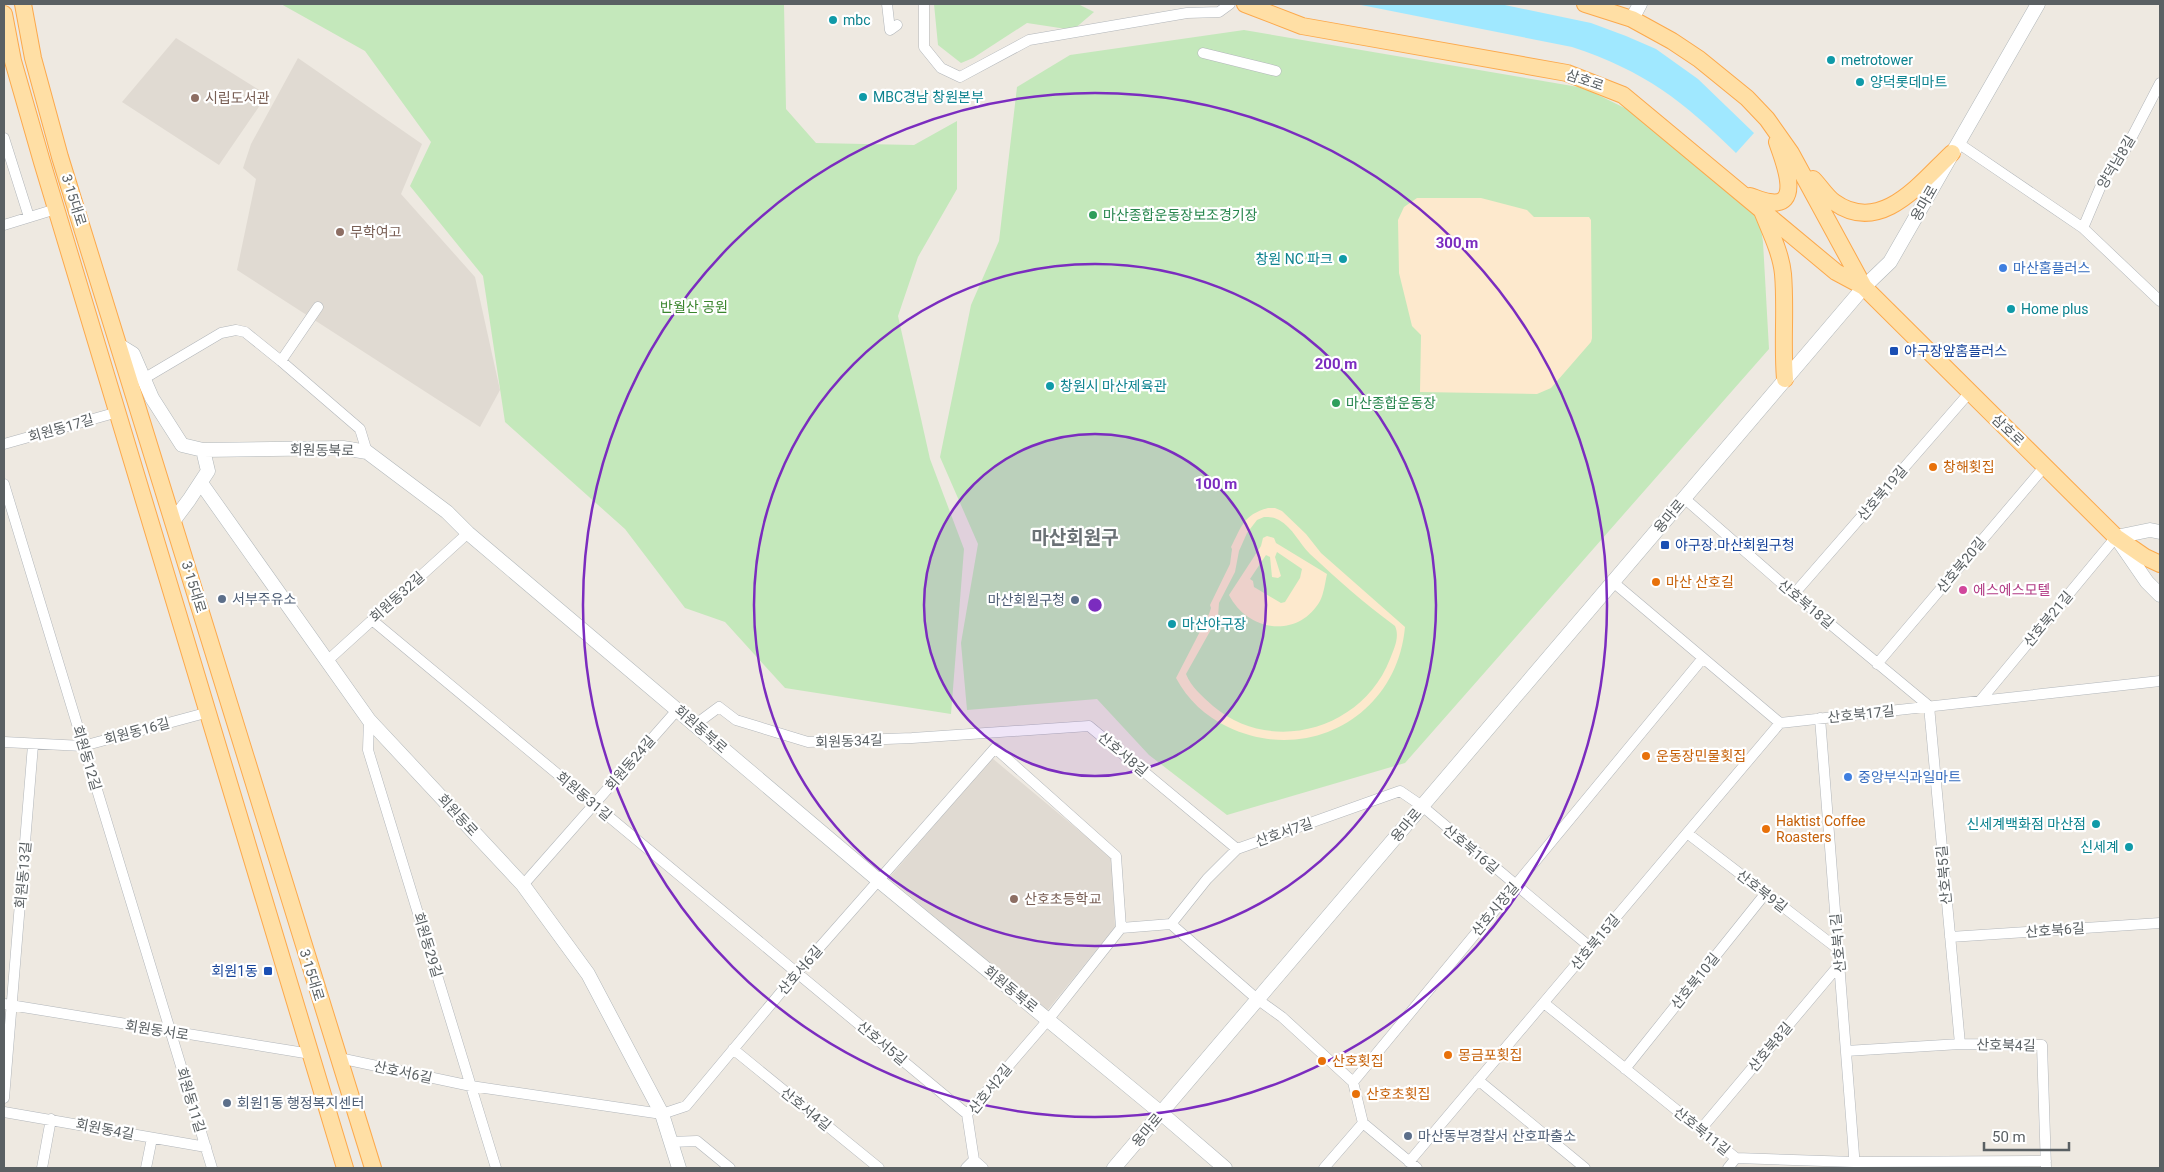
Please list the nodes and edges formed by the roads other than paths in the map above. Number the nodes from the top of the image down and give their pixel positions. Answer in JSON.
{"nodes":[{"id":1,"x":23,"y":4,"type":"edge"},
{"id":2,"x":887,"y":4,"type":"edge"},
{"id":3,"x":924,"y":4,"type":"edge"},
{"id":4,"x":1230,"y":4,"type":"edge"},
{"id":5,"x":1245,"y":4,"type":"edge"},
{"id":6,"x":1585,"y":4,"type":"edge"},
{"id":7,"x":1640,"y":4,"type":"edge"},
{"id":8,"x":2038,"y":4,"type":"edge"},
{"id":9,"x":4,"y":14,"type":"edge"},
{"id":10,"x":1632,"y":18,"type":"junction"},
{"id":11,"x":897,"y":25,"type":"dead end"},
{"id":12,"x":1203,"y":53,"type":"dead end"},
{"id":13,"x":1276,"y":70,"type":"dead end"},
{"id":14,"x":2160,"y":83,"type":"edge"},
{"id":15,"x":1773,"y":128,"type":"junction"},
{"id":16,"x":4,"y":138,"type":"edge"},
{"id":17,"x":1955,"y":148,"type":"junction"},
{"id":18,"x":1791,"y":153,"type":"junction"},
{"id":19,"x":1743,"y":194,"type":"junction"},
{"id":20,"x":56,"y":208,"type":"junction"},
{"id":21,"x":1761,"y":209,"type":"junction"},
{"id":22,"x":29,"y":217,"type":"junction"},
{"id":23,"x":4,"y":225,"type":"edge"},
{"id":24,"x":2083,"y":228,"type":"junction"},
{"id":25,"x":1864,"y":286,"type":"junction"},
{"id":26,"x":2160,"y":301,"type":"edge"},
{"id":27,"x":318,"y":307,"type":"dead end"},
{"id":28,"x":120,"y":346,"type":"junction"},
{"id":29,"x":281,"y":360,"type":"junction"},
{"id":30,"x":144,"y":378,"type":"junction"},
{"id":31,"x":1785,"y":379,"type":"junction"},
{"id":32,"x":1970,"y":392,"type":"junction"},
{"id":33,"x":118,"y":412,"type":"junction"},
{"id":34,"x":4,"y":444,"type":"edge"},
{"id":35,"x":203,"y":450,"type":"junction"},
{"id":36,"x":367,"y":452,"type":"junction"},
{"id":37,"x":2045,"y":466,"type":"junction"},
{"id":38,"x":201,"y":483,"type":"junction"},
{"id":39,"x":4,"y":484,"type":"edge"},
{"id":40,"x":1684,"y":498,"type":"junction"},
{"id":41,"x":174,"y":520,"type":"junction"},
{"id":42,"x":2160,"y":532,"type":"edge"},
{"id":43,"x":468,"y":533,"type":"junction"},
{"id":44,"x":2116,"y":536,"type":"junction"},
{"id":45,"x":2160,"y":564,"type":"edge"},
{"id":46,"x":1612,"y":582,"type":"junction"},
{"id":47,"x":1794,"y":594,"type":"junction"},
{"id":48,"x":2160,"y":594,"type":"edge"},
{"id":49,"x":372,"y":620,"type":"junction"},
{"id":50,"x":1703,"y":658,"type":"junction"},
{"id":51,"x":326,"y":662,"type":"junction"},
{"id":52,"x":1878,"y":664,"type":"junction"},
{"id":53,"x":2160,"y":681,"type":"edge"},
{"id":54,"x":1980,"y":701,"type":"junction"},
{"id":55,"x":1929,"y":706,"type":"junction"},
{"id":56,"x":678,"y":709,"type":"junction"},
{"id":57,"x":209,"y":712,"type":"junction"},
{"id":58,"x":1820,"y":718,"type":"junction"},
{"id":59,"x":369,"y":720,"type":"junction"},
{"id":60,"x":1780,"y":723,"type":"junction"},
{"id":61,"x":696,"y":724,"type":"junction"},
{"id":62,"x":985,"y":733,"type":"junction"},
{"id":63,"x":4,"y":742,"type":"edge"},
{"id":64,"x":34,"y":745,"type":"junction"},
{"id":65,"x":83,"y":746,"type":"junction"},
{"id":66,"x":994,"y":748,"type":"junction"},
{"id":67,"x":594,"y":804,"type":"junction"},
{"id":68,"x":1422,"y":806,"type":"junction"},
{"id":69,"x":1687,"y":832,"type":"junction"},
{"id":70,"x":1237,"y":849,"type":"junction"},
{"id":71,"x":878,"y":880,"type":"junction"},
{"id":72,"x":523,"y":885,"type":"junction"},
{"id":73,"x":1515,"y":886,"type":"junction"},
{"id":74,"x":1765,"y":894,"type":"junction"},
{"id":75,"x":2160,"y":923,"type":"edge"},
{"id":76,"x":1171,"y":924,"type":"junction"},
{"id":77,"x":1121,"y":928,"type":"junction"},
{"id":78,"x":1950,"y":937,"type":"junction"},
{"id":79,"x":1590,"y":947,"type":"junction"},
{"id":80,"x":1838,"y":949,"type":"junction"},
{"id":81,"x":1839,"y":965,"type":"junction"},
{"id":82,"x":797,"y":973,"type":"junction"},
{"id":83,"x":1258,"y":1000,"type":"junction"},
{"id":84,"x":1544,"y":1003,"type":"junction"},
{"id":85,"x":8,"y":1005,"type":"edge"},
{"id":86,"x":1048,"y":1020,"type":"junction"},
{"id":87,"x":170,"y":1033,"type":"junction"},
{"id":88,"x":1960,"y":1044,"type":"junction"},
{"id":89,"x":733,"y":1049,"type":"junction"},
{"id":90,"x":1846,"y":1051,"type":"junction"},
{"id":91,"x":312,"y":1054,"type":"junction"},
{"id":92,"x":339,"y":1058,"type":"junction"},
{"id":93,"x":1625,"y":1068,"type":"junction"},
{"id":94,"x":1478,"y":1080,"type":"junction"},
{"id":95,"x":1353,"y":1082,"type":"junction"},
{"id":96,"x":471,"y":1086,"type":"junction"},
{"id":97,"x":4,"y":1098,"type":"edge"},
{"id":98,"x":4,"y":1112,"type":"edge"},
{"id":99,"x":1161,"y":1113,"type":"junction"},
{"id":100,"x":662,"y":1114,"type":"junction"},
{"id":101,"x":967,"y":1114,"type":"junction"},
{"id":102,"x":52,"y":1119,"type":"junction"},
{"id":103,"x":1363,"y":1124,"type":"junction"},
{"id":104,"x":1701,"y":1130,"type":"junction"},
{"id":105,"x":152,"y":1138,"type":"junction"},
{"id":106,"x":671,"y":1142,"type":"junction"},
{"id":107,"x":206,"y":1147,"type":"junction"},
{"id":108,"x":1736,"y":1158,"type":"junction"},
{"id":109,"x":974,"y":1160,"type":"junction"},
{"id":110,"x":2046,"y":1164,"type":"edge"},
{"id":111,"x":1413,"y":1165,"type":"edge"},
{"id":112,"x":1855,"y":1165,"type":"edge"},
{"id":113,"x":42,"y":1168,"type":"edge"},
{"id":114,"x":146,"y":1168,"type":"edge"},
{"id":115,"x":212,"y":1168,"type":"edge"},
{"id":116,"x":346,"y":1168,"type":"edge"},
{"id":117,"x":373,"y":1168,"type":"edge"},
{"id":118,"x":496,"y":1168,"type":"edge"},
{"id":119,"x":679,"y":1168,"type":"edge"},
{"id":120,"x":730,"y":1168,"type":"edge"},
{"id":121,"x":879,"y":1168,"type":"edge"},
{"id":122,"x":966,"y":1168,"type":"edge"},
{"id":123,"x":983,"y":1168,"type":"edge"},
{"id":124,"x":1114,"y":1168,"type":"edge"},
{"id":125,"x":1225,"y":1168,"type":"edge"},
{"id":126,"x":1324,"y":1168,"type":"edge"},
{"id":127,"x":1585,"y":1168,"type":"edge"},
{"id":128,"x":1728,"y":1168,"type":"edge"}],
"edges":[{"from":1,"to":28,"type":"main road","name":"3·15대로"},
{"from":2,"to":11,"type":"street"},
{"from":3,"to":4,"type":"street"},
{"from":5,"to":19,"type":"main road","name":"삼호로"},
{"from":6,"to":10,"type":"main road","name":"삼호로"},
{"from":7,"to":10,"type":"main road"},
{"from":8,"to":17,"type":"main road","name":"용마로"},
{"from":9,"to":20,"type":"main road","name":"3·15대로"},
{"from":10,"to":15,"type":"main road","name":"삼호로"},
{"from":12,"to":13,"type":"street"},
{"from":14,"to":24,"type":"street","name":"양덕남8길"},
{"from":15,"to":18,"type":"main road","name":"삼호로"},
{"from":15,"to":19,"type":"main road"},
{"from":16,"to":22,"type":"street"},
{"from":17,"to":18,"type":"main road"},
{"from":17,"to":24,"type":"street"},
{"from":17,"to":25,"type":"main road","name":"용마로"},
{"from":18,"to":25,"type":"main road","name":"삼호로"},
{"from":19,"to":21,"type":"main road","name":"삼호로"},
{"from":20,"to":22,"type":"street"},
{"from":20,"to":33,"type":"main road","name":"3·15대로"},
{"from":21,"to":25,"type":"main road","name":"삼호로"},
{"from":21,"to":31,"type":"main road"},
{"from":22,"to":23,"type":"street"},
{"from":24,"to":26,"type":"street"},
{"from":25,"to":31,"type":"main road","name":"용마로"},
{"from":25,"to":32,"type":"main road","name":"삼호로"},
{"from":27,"to":29,"type":"street"},
{"from":28,"to":30,"type":"main road","name":"회원동북로"},
{"from":28,"to":41,"type":"main road","name":"3·15대로"},
{"from":29,"to":30,"type":"street"},
{"from":29,"to":36,"type":"street"},
{"from":30,"to":35,"type":"main road","name":"회원동북로"},
{"from":31,"to":40,"type":"main road","name":"용마로"},
{"from":32,"to":37,"type":"main road","name":"삼호로"},
{"from":32,"to":47,"type":"street","name":"산호북19길"},
{"from":33,"to":34,"type":"street","name":"회원동17길"},
{"from":33,"to":57,"type":"main road","name":"3·15대로"},
{"from":35,"to":36,"type":"main road","name":"회원동북로"},
{"from":35,"to":38,"type":"main road"},
{"from":36,"to":43,"type":"main road","name":"회원동북로"},
{"from":37,"to":44,"type":"main road","name":"삼호로"},
{"from":37,"to":52,"type":"street","name":"산호북20길"},
{"from":38,"to":41,"type":"main road"},
{"from":38,"to":51,"type":"main road","name":"회원동로"},
{"from":39,"to":65,"type":"street","name":"회원동12길"},
{"from":40,"to":46,"type":"main road","name":"용마로"},
{"from":40,"to":47,"type":"street","name":"산호북18길"},
{"from":41,"to":92,"type":"main road","name":"3·15대로"},
{"from":42,"to":44,"type":"main road"},
{"from":43,"to":49,"type":"street","name":"회원동32길"},
{"from":43,"to":56,"type":"main road","name":"회원동북로"},
{"from":44,"to":45,"type":"main road","name":"삼호로"},
{"from":44,"to":48,"type":"main road"},
{"from":44,"to":54,"type":"street","name":"산호북21길"},
{"from":46,"to":50,"type":"street"},
{"from":46,"to":68,"type":"main road","name":"용마로"},
{"from":47,"to":52,"type":"street","name":"산호북18길"},
{"from":49,"to":51,"type":"street","name":"회원동32길"},
{"from":49,"to":67,"type":"street","name":"회원동31길"},
{"from":50,"to":60,"type":"street"},
{"from":50,"to":73,"type":"street","name":"산호시장길"},
{"from":51,"to":59,"type":"main road","name":"회원동로"},
{"from":52,"to":55,"type":"street","name":"산호북18길"},
{"from":53,"to":54,"type":"street","name":"산호북17길"},
{"from":54,"to":55,"type":"street","name":"산호북17길"},
{"from":55,"to":58,"type":"street","name":"산호북17길"},
{"from":55,"to":78,"type":"street","name":"산호북5길"},
{"from":56,"to":61,"type":"main road","name":"회원동북로"},
{"from":56,"to":67,"type":"street","name":"회원동24길"},
{"from":57,"to":65,"type":"street","name":"회원동16길"},
{"from":57,"to":91,"type":"main road","name":"3·15대로"},
{"from":58,"to":60,"type":"street","name":"산호북17길"},
{"from":58,"to":80,"type":"street","name":"산호북1길"},
{"from":59,"to":72,"type":"main road","name":"회원동로"},
{"from":59,"to":96,"type":"street","name":"회원동29길"},
{"from":60,"to":69,"type":"street","name":"산호북15길"},
{"from":61,"to":62,"type":"street","name":"회원동34길"},
{"from":61,"to":71,"type":"main road","name":"회원동북로"},
{"from":62,"to":66,"type":"street"},
{"from":62,"to":70,"type":"street","name":"산호서8길"},
{"from":63,"to":64,"type":"street","name":"회원동16길"},
{"from":64,"to":65,"type":"street","name":"회원동16길"},
{"from":64,"to":85,"type":"street","name":"회원동13길"},
{"from":65,"to":87,"type":"street","name":"회원동12길"},
{"from":66,"to":71,"type":"street","name":"산호서6길"},
{"from":66,"to":77,"type":"street"},
{"from":67,"to":72,"type":"street","name":"회원동24길"},
{"from":67,"to":82,"type":"street","name":"회원동31길"},
{"from":68,"to":70,"type":"street","name":"산호서7길"},
{"from":68,"to":73,"type":"street","name":"산호북16길"},
{"from":68,"to":83,"type":"main road","name":"용마로"},
{"from":69,"to":74,"type":"street","name":"산호북9길"},
{"from":69,"to":79,"type":"street","name":"산호북15길"},
{"from":70,"to":76,"type":"street","name":"산호서7길"},
{"from":71,"to":82,"type":"street","name":"산호서6길"},
{"from":71,"to":86,"type":"main road","name":"회원동북로"},
{"from":72,"to":100,"type":"main road","name":"회원동로"},
{"from":73,"to":79,"type":"street","name":"산호북16길"},
{"from":73,"to":95,"type":"street","name":"산호시장길"},
{"from":74,"to":80,"type":"street","name":"산호북9길"},
{"from":74,"to":93,"type":"street","name":"산호북10길"},
{"from":75,"to":78,"type":"street","name":"산호북6길"},
{"from":76,"to":77,"type":"street"},
{"from":76,"to":83,"type":"street"},
{"from":77,"to":86,"type":"street"},
{"from":78,"to":88,"type":"street","name":"산호북5길"},
{"from":79,"to":84,"type":"street","name":"산호북15길"},
{"from":80,"to":81,"type":"street","name":"산호북1길"},
{"from":81,"to":90,"type":"street","name":"산호북1길"},
{"from":81,"to":104,"type":"street","name":"산호북8길"},
{"from":82,"to":89,"type":"street","name":"산호서6길"},
{"from":82,"to":101,"type":"street","name":"산호서5길"},
{"from":83,"to":95,"type":"street"},
{"from":83,"to":99,"type":"main road","name":"용마로"},
{"from":84,"to":93,"type":"street","name":"산호북11길"},
{"from":84,"to":94,"type":"street","name":"산호북15길"},
{"from":85,"to":87,"type":"street","name":"회원동서로"},
{"from":85,"to":97,"type":"street","name":"회원동13길"},
{"from":86,"to":99,"type":"main road","name":"회원동북로"},
{"from":86,"to":101,"type":"street","name":"산호서2길"},
{"from":87,"to":91,"type":"street","name":"회원동서로"},
{"from":87,"to":107,"type":"street","name":"회원동11길"},
{"from":88,"to":90,"type":"street","name":"산호북4길"},
{"from":88,"to":110,"type":"street","name":"산호북4길"},
{"from":89,"to":100,"type":"street","name":"산호서6길"},
{"from":89,"to":121,"type":"street","name":"산호서4길"},
{"from":90,"to":112,"type":"street","name":"산호북1길"},
{"from":91,"to":116,"type":"main road","name":"3·15대로"},
{"from":92,"to":96,"type":"street","name":"산호서6길"},
{"from":92,"to":117,"type":"main road","name":"3·15대로"},
{"from":93,"to":104,"type":"street","name":"산호북11길"},
{"from":94,"to":111,"type":"street","name":"산호북15길"},
{"from":94,"to":127,"type":"street"},
{"from":95,"to":103,"type":"street"},
{"from":96,"to":100,"type":"street","name":"산호서6길"},
{"from":96,"to":118,"type":"street","name":"회원동29길"},
{"from":98,"to":102,"type":"street","name":"회원동4길"},
{"from":99,"to":124,"type":"main road","name":"용마로"},
{"from":99,"to":125,"type":"main road","name":"회원동북로"},
{"from":100,"to":106,"type":"main road","name":"회원동로"},
{"from":101,"to":109,"type":"street","name":"산호서2길"},
{"from":102,"to":105,"type":"street","name":"회원동4길"},
{"from":102,"to":113,"type":"street"},
{"from":103,"to":111,"type":"street"},
{"from":103,"to":126,"type":"street"},
{"from":104,"to":108,"type":"street","name":"산호북11길"},
{"from":105,"to":107,"type":"street","name":"회원동4길"},
{"from":105,"to":114,"type":"street"},
{"from":106,"to":119,"type":"main road","name":"회원동로"},
{"from":106,"to":120,"type":"street"},
{"from":107,"to":115,"type":"street","name":"회원동11길"},
{"from":108,"to":112,"type":"street","name":"산호북11길"},
{"from":108,"to":128,"type":"street"},
{"from":109,"to":122,"type":"street"},
{"from":109,"to":123,"type":"street"},
{"from":110,"to":112,"type":"street","name":"산호북11길"}]}
